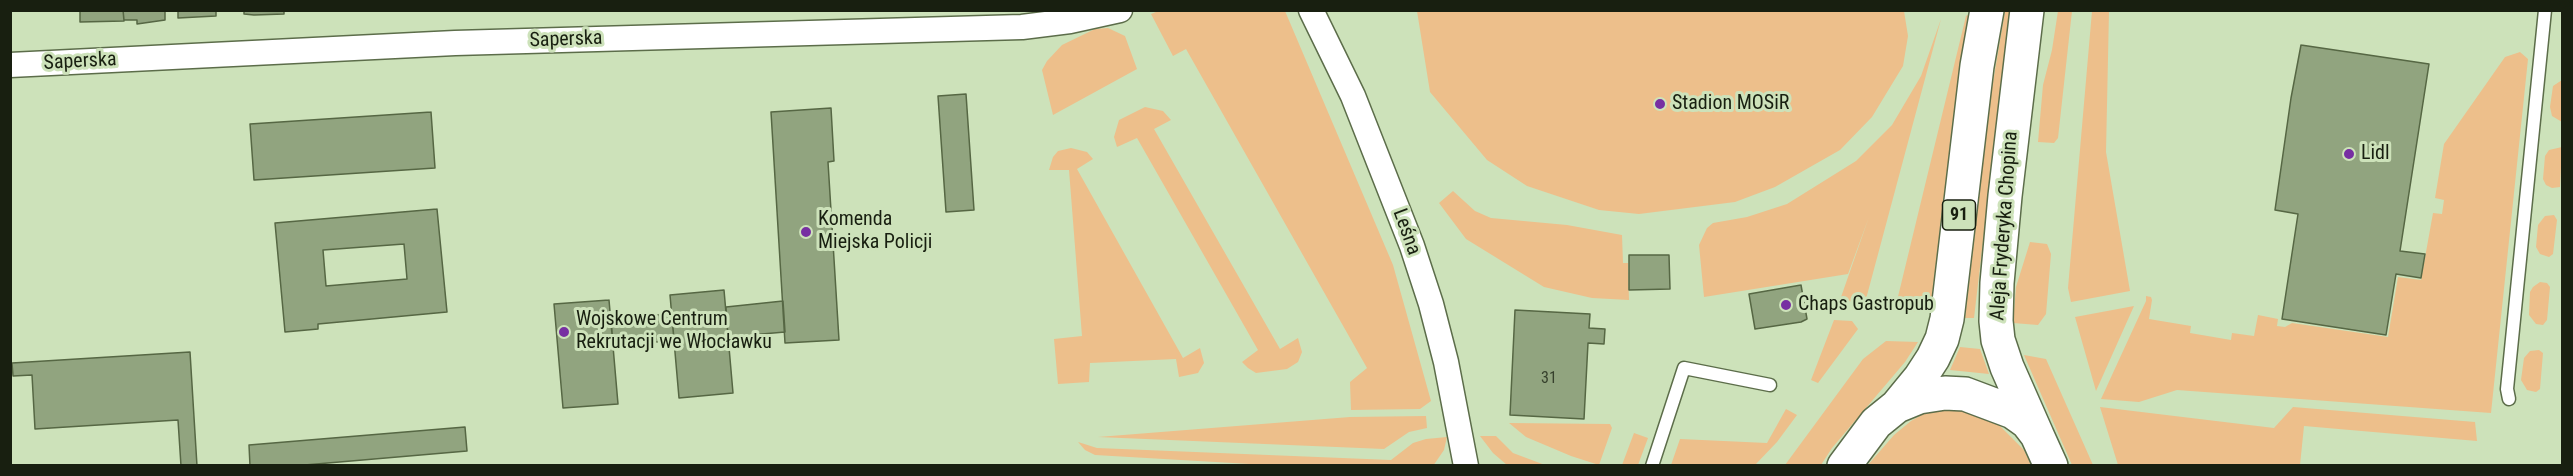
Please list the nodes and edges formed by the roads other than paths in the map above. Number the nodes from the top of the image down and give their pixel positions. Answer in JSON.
{"nodes":[{"id":1,"x":1120,"y":10,"type":"edge"},
{"id":2,"x":1311,"y":10,"type":"edge"},
{"id":3,"x":1987,"y":10,"type":"edge"},
{"id":4,"x":2027,"y":10,"type":"edge"},
{"id":5,"x":2545,"y":10,"type":"edge"},
{"id":6,"x":10,"y":65,"type":"edge"},
{"id":7,"x":1770,"y":385,"type":"dead end"},
{"id":8,"x":2509,"y":399,"type":"dead end"},
{"id":9,"x":1897,"y":406,"type":"junction"},
{"id":10,"x":2037,"y":435,"type":"junction"},
{"id":11,"x":1466,"y":465,"type":"edge"},
{"id":12,"x":1652,"y":465,"type":"edge"},
{"id":13,"x":1844,"y":465,"type":"edge"},
{"id":14,"x":2051,"y":465,"type":"edge"}],
"edges":[{"from":1,"to":6,"type":"street","name":"Saperska"},
{"from":2,"to":11,"type":"street","name":"Leśna"},
{"from":3,"to":9,"type":"main road","number":"91"},
{"from":4,"to":10,"type":"main road","name":"Aleja Fryderyka Chopina","number":"91"},
{"from":5,"to":8,"type":"lane"},
{"from":7,"to":12,"type":"lane"},
{"from":9,"to":10,"type":"main road"},
{"from":9,"to":13,"type":"main road","number":"91"},
{"from":10,"to":14,"type":"main road","number":"91"}]}
